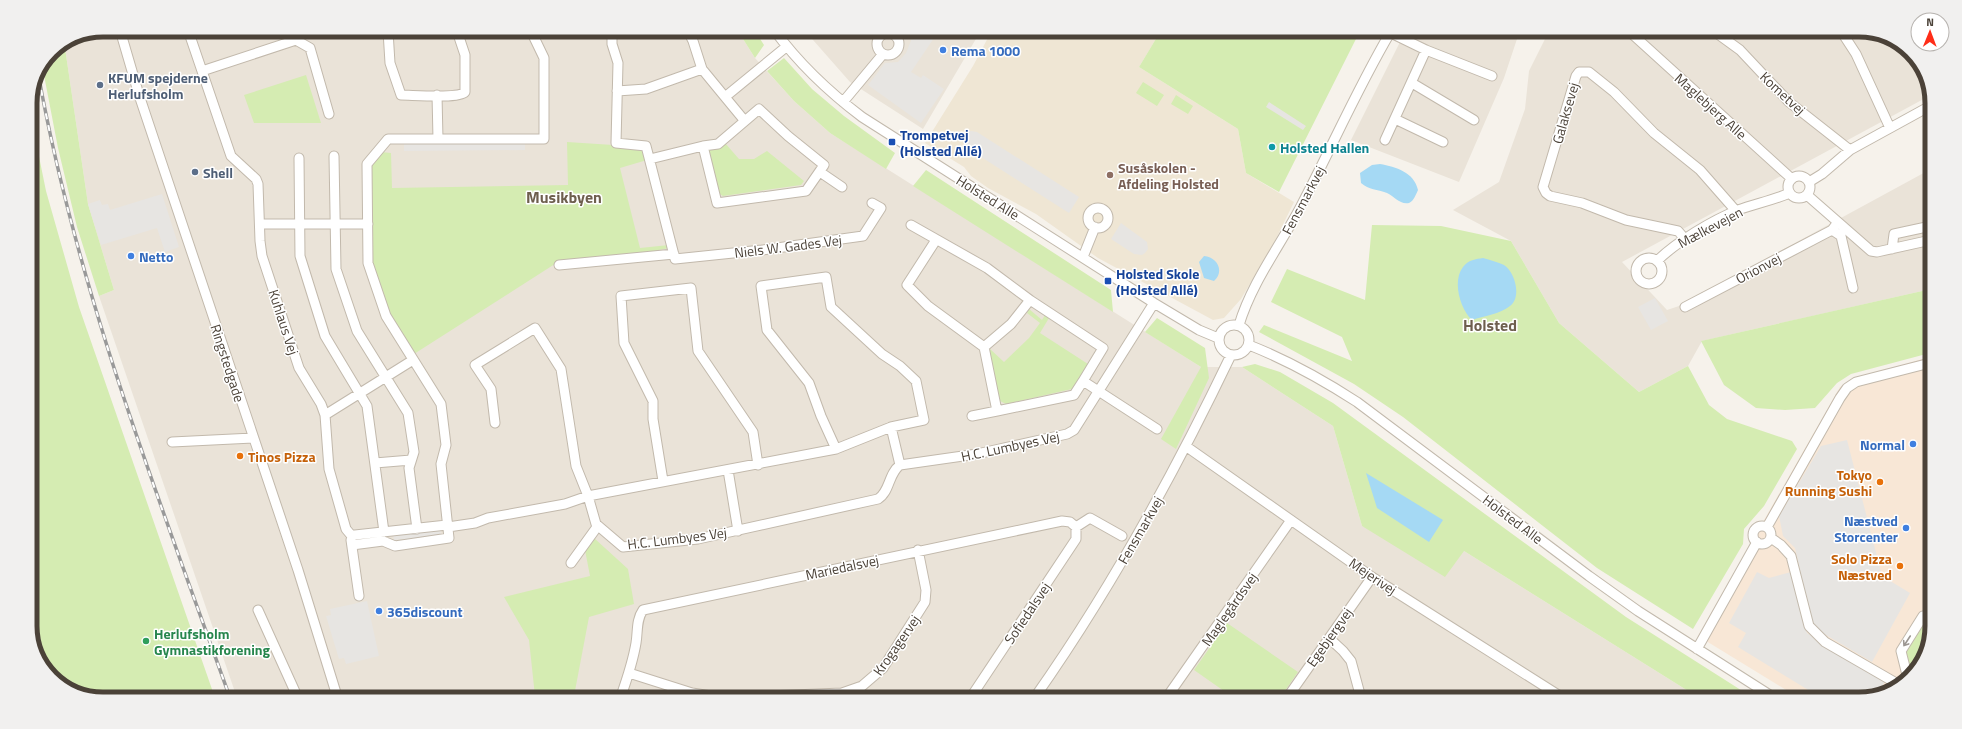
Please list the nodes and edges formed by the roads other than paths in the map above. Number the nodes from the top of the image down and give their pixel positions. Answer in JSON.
{"nodes":[{"id":1,"x":122,"y":37,"type":"edge"},
{"id":2,"x":190,"y":37,"type":"edge"},
{"id":3,"x":298,"y":37,"type":"edge"},
{"id":4,"x":388,"y":37,"type":"edge"},
{"id":5,"x":459,"y":37,"type":"edge"},
{"id":6,"x":534,"y":37,"type":"edge"},
{"id":7,"x":612,"y":37,"type":"edge"},
{"id":8,"x":691,"y":37,"type":"edge"},
{"id":9,"x":779,"y":37,"type":"edge"},
{"id":10,"x":877,"y":37,"type":"edge"},
{"id":11,"x":899,"y":37,"type":"edge"},
{"id":12,"x":1389,"y":37,"type":"edge"},
{"id":13,"x":1399,"y":37,"type":"edge"},
{"id":14,"x":1635,"y":37,"type":"edge"},
{"id":15,"x":1722,"y":37,"type":"edge"},
{"id":16,"x":1845,"y":37,"type":"edge"},
{"id":17,"x":296,"y":40,"type":"junction"},
{"id":18,"x":786,"y":47,"type":"junction"},
{"id":19,"x":1426,"y":50,"type":"junction"},
{"id":20,"x":883,"y":54,"type":"junction"},
{"id":21,"x":702,"y":69,"type":"junction"},
{"id":22,"x":202,"y":71,"type":"junction"},
{"id":23,"x":1492,"y":76,"type":"dead end"},
{"id":24,"x":1412,"y":83,"type":"junction"},
{"id":25,"x":617,"y":91,"type":"junction"},
{"id":26,"x":437,"y":95,"type":"junction"},
{"id":27,"x":725,"y":97,"type":"junction"},
{"id":28,"x":843,"y":102,"type":"junction"},
{"id":29,"x":1925,"y":110,"type":"edge"},
{"id":30,"x":329,"y":114,"type":"dead end"},
{"id":31,"x":1395,"y":119,"type":"junction"},
{"id":32,"x":744,"y":120,"type":"junction"},
{"id":33,"x":1474,"y":120,"type":"dead end"},
{"id":34,"x":1890,"y":128,"type":"junction"},
{"id":35,"x":438,"y":139,"type":"junction"},
{"id":36,"x":1385,"y":140,"type":"dead end"},
{"id":37,"x":1443,"y":142,"type":"dead end"},
{"id":38,"x":703,"y":146,"type":"junction"},
{"id":39,"x":1850,"y":150,"type":"junction"},
{"id":40,"x":334,"y":156,"type":"dead end"},
{"id":41,"x":298,"y":158,"type":"dead end"},
{"id":42,"x":650,"y":159,"type":"junction"},
{"id":43,"x":820,"y":172,"type":"junction"},
{"id":44,"x":1792,"y":179,"type":"junction"},
{"id":45,"x":1809,"y":182,"type":"junction"},
{"id":46,"x":842,"y":187,"type":"dead end"},
{"id":47,"x":1790,"y":193,"type":"junction"},
{"id":48,"x":1807,"y":195,"type":"junction"},
{"id":49,"x":872,"y":202,"type":"dead end"},
{"id":50,"x":1736,"y":211,"type":"junction"},
{"id":51,"x":1838,"y":222,"type":"junction"},
{"id":52,"x":260,"y":224,"type":"junction"},
{"id":53,"x":299,"y":224,"type":"junction"},
{"id":54,"x":335,"y":224,"type":"junction"},
{"id":55,"x":368,"y":224,"type":"junction"},
{"id":56,"x":911,"y":225,"type":"dead end"},
{"id":57,"x":1925,"y":227,"type":"edge"},
{"id":58,"x":1094,"y":228,"type":"dead end"},
{"id":59,"x":1832,"y":230,"type":"junction"},
{"id":60,"x":1685,"y":239,"type":"junction"},
{"id":61,"x":936,"y":240,"type":"junction"},
{"id":62,"x":1925,"y":241,"type":"edge"},
{"id":63,"x":1892,"y":248,"type":"junction"},
{"id":64,"x":674,"y":254,"type":"junction"},
{"id":65,"x":1083,"y":257,"type":"junction"},
{"id":66,"x":1657,"y":261,"type":"dead end"},
{"id":67,"x":559,"y":265,"type":"dead end"},
{"id":68,"x":1853,"y":288,"type":"dead end"},
{"id":69,"x":1030,"y":300,"type":"junction"},
{"id":70,"x":1154,"y":303,"type":"junction"},
{"id":71,"x":1685,"y":307,"type":"dead end"},
{"id":72,"x":1239,"y":325,"type":"junction"},
{"id":73,"x":1218,"y":338,"type":"junction"},
{"id":74,"x":1249,"y":345,"type":"junction"},
{"id":75,"x":984,"y":347,"type":"junction"},
{"id":76,"x":1231,"y":355,"type":"junction"},
{"id":77,"x":413,"y":360,"type":"junction"},
{"id":78,"x":1925,"y":364,"type":"edge"},
{"id":79,"x":386,"y":377,"type":"junction"},
{"id":80,"x":1083,"y":381,"type":"junction"},
{"id":81,"x":1098,"y":391,"type":"junction"},
{"id":82,"x":359,"y":394,"type":"junction"},
{"id":83,"x":997,"y":411,"type":"junction"},
{"id":84,"x":325,"y":415,"type":"junction"},
{"id":85,"x":972,"y":416,"type":"dead end"},
{"id":86,"x":495,"y":423,"type":"dead end"},
{"id":87,"x":891,"y":428,"type":"junction"},
{"id":88,"x":1157,"y":429,"type":"dead end"},
{"id":89,"x":253,"y":438,"type":"junction"},
{"id":90,"x":172,"y":442,"type":"dead end"},
{"id":91,"x":1186,"y":447,"type":"junction"},
{"id":92,"x":836,"y":449,"type":"junction"},
{"id":93,"x":411,"y":460,"type":"junction"},
{"id":94,"x":375,"y":463,"type":"junction"},
{"id":95,"x":758,"y":465,"type":"junction"},
{"id":96,"x":900,"y":465,"type":"junction"},
{"id":97,"x":728,"y":470,"type":"junction"},
{"id":98,"x":663,"y":481,"type":"junction"},
{"id":99,"x":588,"y":496,"type":"junction"},
{"id":100,"x":1291,"y":520,"type":"junction"},
{"id":101,"x":447,"y":526,"type":"junction"},
{"id":102,"x":597,"y":527,"type":"junction"},
{"id":103,"x":1076,"y":527,"type":"junction"},
{"id":104,"x":1767,"y":527,"type":"junction"},
{"id":105,"x":417,"y":529,"type":"junction"},
{"id":106,"x":738,"y":531,"type":"junction"},
{"id":107,"x":384,"y":532,"type":"junction"},
{"id":108,"x":351,"y":535,"type":"junction"},
{"id":109,"x":1122,"y":536,"type":"dead end"},
{"id":110,"x":1771,"y":538,"type":"junction"},
{"id":111,"x":1757,"y":542,"type":"junction"},
{"id":112,"x":352,"y":544,"type":"junction"},
{"id":113,"x":918,"y":550,"type":"junction"},
{"id":114,"x":571,"y":563,"type":"dead end"},
{"id":115,"x":1372,"y":577,"type":"junction"},
{"id":116,"x":359,"y":596,"type":"dead end"},
{"id":117,"x":258,"y":610,"type":"dead end"},
{"id":118,"x":1925,"y":617,"type":"edge"},
{"id":119,"x":1329,"y":638,"type":"junction"},
{"id":120,"x":1697,"y":649,"type":"junction"},
{"id":121,"x":1907,"y":672,"type":"edge"},
{"id":122,"x":629,"y":673,"type":"junction"},
{"id":123,"x":1891,"y":683,"type":"edge"},
{"id":124,"x":295,"y":692,"type":"edge"},
{"id":125,"x":336,"y":692,"type":"edge"},
{"id":126,"x":622,"y":692,"type":"edge"},
{"id":127,"x":689,"y":692,"type":"edge"},
{"id":128,"x":845,"y":692,"type":"edge"},
{"id":129,"x":974,"y":692,"type":"edge"},
{"id":130,"x":1038,"y":692,"type":"edge"},
{"id":131,"x":1171,"y":692,"type":"edge"},
{"id":132,"x":1291,"y":692,"type":"edge"},
{"id":133,"x":1359,"y":692,"type":"edge"},
{"id":134,"x":1554,"y":692,"type":"edge"},
{"id":135,"x":1765,"y":692,"type":"edge"}],
"edges":[{"from":1,"to":89,"type":"street","name":"Ringstedgade"},
{"from":2,"to":22,"type":"street","name":"Kuhlaus Vej"},
{"from":3,"to":17,"type":"street"},
{"from":4,"to":26,"type":"street"},
{"from":5,"to":26,"type":"street"},
{"from":6,"to":35,"type":"street"},
{"from":7,"to":25,"type":"street"},
{"from":8,"to":21,"type":"street"},
{"from":9,"to":18,"type":"street","name":"Holsted Alle"},
{"from":10,"to":20,"type":"street"},
{"from":11,"to":20,"type":"street"},
{"from":12,"to":72,"type":"street","name":"Fensmarkvej"},
{"from":13,"to":19,"type":"street"},
{"from":14,"to":44,"type":"street","name":"Maglebjerg Alle"},
{"from":15,"to":39,"type":"street","name":"Kometvej"},
{"from":16,"to":34,"type":"street"},
{"from":17,"to":22,"type":"street"},
{"from":17,"to":30,"type":"street"},
{"from":18,"to":27,"type":"street"},
{"from":18,"to":28,"type":"street","name":"Holsted Alle"},
{"from":19,"to":23,"type":"street"},
{"from":19,"to":24,"type":"street"},
{"from":20,"to":28,"type":"street"},
{"from":21,"to":25,"type":"street"},
{"from":21,"to":27,"type":"street"},
{"from":22,"to":52,"type":"street","name":"Kuhlaus Vej"},
{"from":24,"to":31,"type":"street"},
{"from":24,"to":33,"type":"street"},
{"from":25,"to":42,"type":"street"},
{"from":26,"to":35,"type":"street"},
{"from":27,"to":32,"type":"street"},
{"from":28,"to":65,"type":"street","name":"Holsted Alle"},
{"from":29,"to":34,"type":"street"},
{"from":31,"to":36,"type":"street"},
{"from":31,"to":37,"type":"street"},
{"from":32,"to":38,"type":"street"},
{"from":32,"to":43,"type":"street"},
{"from":34,"to":39,"type":"street"},
{"from":35,"to":55,"type":"street"},
{"from":38,"to":42,"type":"street"},
{"from":38,"to":43,"type":"street"},
{"from":39,"to":45,"type":"street"},
{"from":40,"to":54,"type":"street"},
{"from":41,"to":53,"type":"street"},
{"from":42,"to":64,"type":"street"},
{"from":43,"to":46,"type":"street"},
{"from":44,"to":45,"type":"street"},
{"from":44,"to":47,"type":"street"},
{"from":45,"to":48,"type":"street"},
{"from":47,"to":48,"type":"street"},
{"from":47,"to":50,"type":"street","name":"Mælkevejen"},
{"from":48,"to":51,"type":"street"},
{"from":49,"to":64,"type":"street","name":"Niels W. Gades Vej"},
{"from":50,"to":60,"type":"street","name":"Mælkevejen"},
{"from":50,"to":60,"type":"street","name":"Galaksevej"},
{"from":51,"to":59,"type":"street","name":"Orionvej"},
{"from":51,"to":63,"type":"street"},
{"from":52,"to":53,"type":"street"},
{"from":52,"to":84,"type":"street","name":"Kuhlaus Vej"},
{"from":53,"to":54,"type":"street"},
{"from":53,"to":82,"type":"street"},
{"from":54,"to":55,"type":"street"},
{"from":54,"to":79,"type":"street"},
{"from":55,"to":77,"type":"street"},
{"from":56,"to":61,"type":"street"},
{"from":57,"to":63,"type":"street"},
{"from":58,"to":65,"type":"street"},
{"from":59,"to":68,"type":"street"},
{"from":59,"to":71,"type":"street","name":"Orionvej"},
{"from":60,"to":66,"type":"street","name":"Mælkevejen"},
{"from":61,"to":69,"type":"street"},
{"from":61,"to":75,"type":"street"},
{"from":62,"to":63,"type":"street"},
{"from":64,"to":67,"type":"street","name":"Niels W. Gades Vej"},
{"from":65,"to":70,"type":"street","name":"Holsted Alle"},
{"from":69,"to":75,"type":"street"},
{"from":69,"to":80,"type":"street"},
{"from":70,"to":73,"type":"street","name":"Holsted Alle"},
{"from":70,"to":81,"type":"street","name":"H.C. Lumbyes Vej"},
{"from":72,"to":73,"type":"street"},
{"from":72,"to":74,"type":"street"},
{"from":73,"to":76,"type":"street"},
{"from":74,"to":76,"type":"street"},
{"from":74,"to":120,"type":"street","name":"Holsted Alle"},
{"from":75,"to":83,"type":"street"},
{"from":76,"to":91,"type":"street","name":"Fensmarkvej"},
{"from":77,"to":79,"type":"street"},
{"from":77,"to":101,"type":"street"},
{"from":78,"to":104,"type":"street"},
{"from":79,"to":82,"type":"street"},
{"from":79,"to":93,"type":"street"},
{"from":80,"to":81,"type":"street"},
{"from":80,"to":83,"type":"street"},
{"from":81,"to":88,"type":"street"},
{"from":81,"to":96,"type":"street","name":"H.C. Lumbyes Vej"},
{"from":82,"to":84,"type":"street"},
{"from":82,"to":94,"type":"street"},
{"from":83,"to":85,"type":"street"},
{"from":84,"to":108,"type":"street","name":"Kuhlaus Vej"},
{"from":86,"to":99,"type":"street"},
{"from":87,"to":92,"type":"street"},
{"from":87,"to":92,"type":"street"},
{"from":87,"to":96,"type":"street"},
{"from":89,"to":90,"type":"street"},
{"from":89,"to":125,"type":"street","name":"Ringstedgade"},
{"from":91,"to":100,"type":"street","name":"Mejerivej"},
{"from":91,"to":130,"type":"street","name":"Fensmarkvej"},
{"from":92,"to":95,"type":"street"},
{"from":93,"to":94,"type":"street"},
{"from":93,"to":105,"type":"street"},
{"from":94,"to":107,"type":"street"},
{"from":95,"to":97,"type":"street"},
{"from":95,"to":98,"type":"street"},
{"from":96,"to":106,"type":"street","name":"H.C. Lumbyes Vej"},
{"from":97,"to":98,"type":"street"},
{"from":97,"to":106,"type":"street","name":"H.C. Lumbyes Vej"},
{"from":98,"to":99,"type":"street"},
{"from":99,"to":101,"type":"street"},
{"from":99,"to":102,"type":"street"},
{"from":100,"to":115,"type":"street","name":"Mejerivej"},
{"from":100,"to":131,"type":"street","name":"Maglegårdsvej"},
{"from":101,"to":105,"type":"street"},
{"from":101,"to":112,"type":"street"},
{"from":102,"to":106,"type":"street","name":"H.C. Lumbyes Vej"},
{"from":102,"to":114,"type":"street"},
{"from":103,"to":109,"type":"street"},
{"from":103,"to":113,"type":"street","name":"Mariedalsvej"},
{"from":103,"to":129,"type":"street","name":"Sofiedalsvej"},
{"from":104,"to":110,"type":"street"},
{"from":104,"to":111,"type":"street"},
{"from":105,"to":107,"type":"street"},
{"from":107,"to":108,"type":"street"},
{"from":108,"to":112,"type":"street","name":"Kuhlaus Vej"},
{"from":110,"to":111,"type":"street"},
{"from":110,"to":123,"type":"street"},
{"from":111,"to":120,"type":"street"},
{"from":112,"to":116,"type":"street","name":"Kuhlaus Vej"},
{"from":113,"to":122,"type":"street","name":"Mariedalsvej"},
{"from":113,"to":128,"type":"street","name":"Krogagervej"},
{"from":115,"to":119,"type":"street","name":"Egebjergvej"},
{"from":115,"to":134,"type":"street","name":"Mejerivej"},
{"from":117,"to":124,"type":"street"},
{"from":118,"to":121,"type":"street","one_way":true},
{"from":119,"to":132,"type":"street","name":"Egebjergvej"},
{"from":119,"to":133,"type":"street"},
{"from":120,"to":135,"type":"street","name":"Holsted Alle"},
{"from":122,"to":126,"type":"street","name":"Mariedalsvej"},
{"from":122,"to":127,"type":"street"}]}
